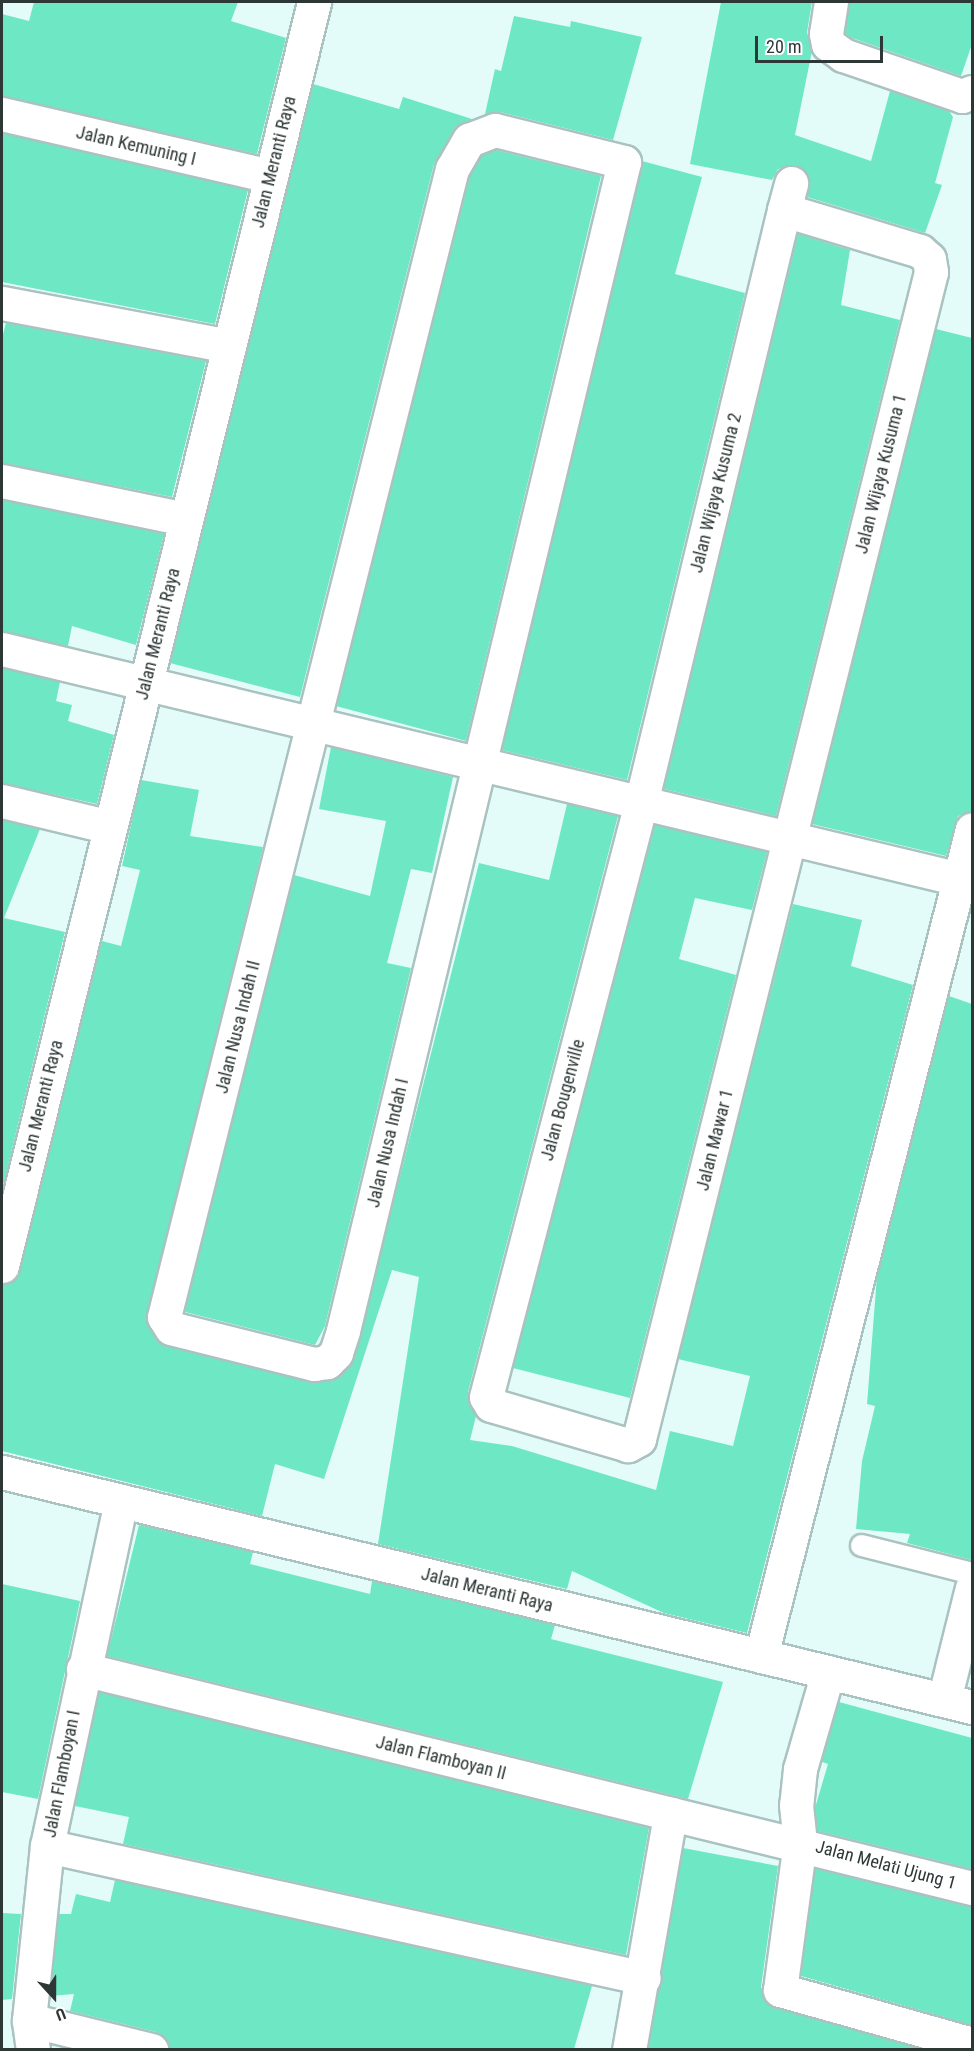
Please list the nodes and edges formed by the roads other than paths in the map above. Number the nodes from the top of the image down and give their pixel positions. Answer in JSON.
{"nodes":[{"id":1,"x":314,"y":2,"type":"edge"},
{"id":2,"x":831,"y":2,"type":"edge"},
{"id":3,"x":972,"y":92,"type":"edge"},
{"id":4,"x":2,"y":114,"type":"edge"},
{"id":5,"x":270,"y":176,"type":"junction"},
{"id":6,"x":788,"y":197,"type":"joint"},
{"id":7,"x":2,"y":303,"type":"edge"},
{"id":8,"x":229,"y":346,"type":"junction"},
{"id":9,"x":2,"y":481,"type":"edge"},
{"id":10,"x":186,"y":519,"type":"junction"},
{"id":11,"x":2,"y":649,"type":"edge"},
{"id":12,"x":146,"y":684,"type":"junction"},
{"id":13,"x":315,"y":725,"type":"junction"},
{"id":14,"x":478,"y":764,"type":"junction"},
{"id":15,"x":2,"y":801,"type":"edge"},
{"id":16,"x":641,"y":803,"type":"junction"},
{"id":17,"x":110,"y":827,"type":"junction"},
{"id":18,"x":972,"y":829,"type":"edge"},
{"id":19,"x":791,"y":838,"type":"junction"},
{"id":20,"x":966,"y":880,"type":"edge"},
{"id":21,"x":2,"y":1266,"type":"edge"},
{"id":22,"x":171,"y":1328,"type":"joint"},
{"id":23,"x":638,"y":1442,"type":"joint"},
{"id":24,"x":2,"y":1472,"type":"edge"},
{"id":25,"x":121,"y":1501,"type":"junction"},
{"id":26,"x":861,"y":1545,"type":"dead end"},
{"id":27,"x":972,"y":1573,"type":"edge"},
{"id":28,"x":972,"y":1588,"type":"edge"},
{"id":29,"x":761,"y":1656,"type":"junction"},
{"id":30,"x":83,"y":1669,"type":"junction"},
{"id":31,"x":828,"y":1672,"type":"junction"},
{"id":32,"x":958,"y":1703,"type":"edge"},
{"id":33,"x":670,"y":1814,"type":"junction"},
{"id":34,"x":800,"y":1842,"type":"junction"},
{"id":35,"x":47,"y":1846,"type":"junction"},
{"id":36,"x":972,"y":1888,"type":"edge"},
{"id":37,"x":644,"y":1978,"type":"junction"},
{"id":38,"x":31,"y":2035,"type":"edge"},
{"id":39,"x":972,"y":2044,"type":"edge"},
{"id":40,"x":151,"y":2049,"type":"edge"},
{"id":41,"x":629,"y":2049,"type":"edge"}],
"edges":[{"from":1,"to":5,"type":"street","name":"Jalan Meranti Raya"},
{"from":2,"to":3,"type":"street"},
{"from":4,"to":5,"type":"street","name":"Jalan Kemuning I"},
{"from":5,"to":8,"type":"street","name":"Jalan Meranti Raya"},
{"from":6,"to":16,"type":"street","name":"Jalan Wijaya Kusuma 2"},
{"from":6,"to":19,"type":"street","name":"Jalan Wijaya Kusuma 1"},
{"from":7,"to":8,"type":"street"},
{"from":8,"to":10,"type":"street","name":"Jalan Meranti Raya"},
{"from":9,"to":10,"type":"street"},
{"from":10,"to":12,"type":"street","name":"Jalan Meranti Raya"},
{"from":11,"to":12,"type":"street"},
{"from":12,"to":13,"type":"street"},
{"from":12,"to":17,"type":"street","name":"Jalan Meranti Raya"},
{"from":13,"to":14,"type":"street"},
{"from":13,"to":14,"type":"street","name":"Jalan Nusa Indah II"},
{"from":13,"to":22,"type":"street","name":"Jalan Nusa Indah II"},
{"from":14,"to":16,"type":"street"},
{"from":14,"to":22,"type":"street","name":"Jalan Nusa Indah I"},
{"from":15,"to":17,"type":"street"},
{"from":16,"to":19,"type":"street"},
{"from":16,"to":23,"type":"street","name":"Jalan Bougenville"},
{"from":17,"to":21,"type":"street","name":"Jalan Meranti Raya"},
{"from":18,"to":20,"type":"street"},
{"from":19,"to":20,"type":"street"},
{"from":19,"to":23,"type":"street","name":"Jalan Mawar 1"},
{"from":20,"to":29,"type":"street"},
{"from":24,"to":25,"type":"street","name":"Jalan Meranti Raya"},
{"from":25,"to":29,"type":"street","name":"Jalan Meranti Raya"},
{"from":25,"to":30,"type":"street","name":"Jalan Flamboyan I"},
{"from":26,"to":27,"type":"lane"},
{"from":28,"to":32,"type":"street"},
{"from":29,"to":31,"type":"street","name":"Jalan Meranti Raya"},
{"from":30,"to":33,"type":"street","name":"Jalan Flamboyan II"},
{"from":30,"to":35,"type":"street","name":"Jalan Flamboyan I"},
{"from":31,"to":32,"type":"street","name":"Jalan Meranti Raya"},
{"from":31,"to":34,"type":"street"},
{"from":33,"to":34,"type":"street","name":"Jalan Flamboyan II"},
{"from":33,"to":37,"type":"street"},
{"from":34,"to":36,"type":"street","name":"Jalan Melati Ujung 1"},
{"from":34,"to":39,"type":"street"},
{"from":35,"to":37,"type":"street"},
{"from":35,"to":38,"type":"street","name":"Jalan Flamboyan I"},
{"from":37,"to":41,"type":"street"},
{"from":38,"to":40,"type":"street"}]}
